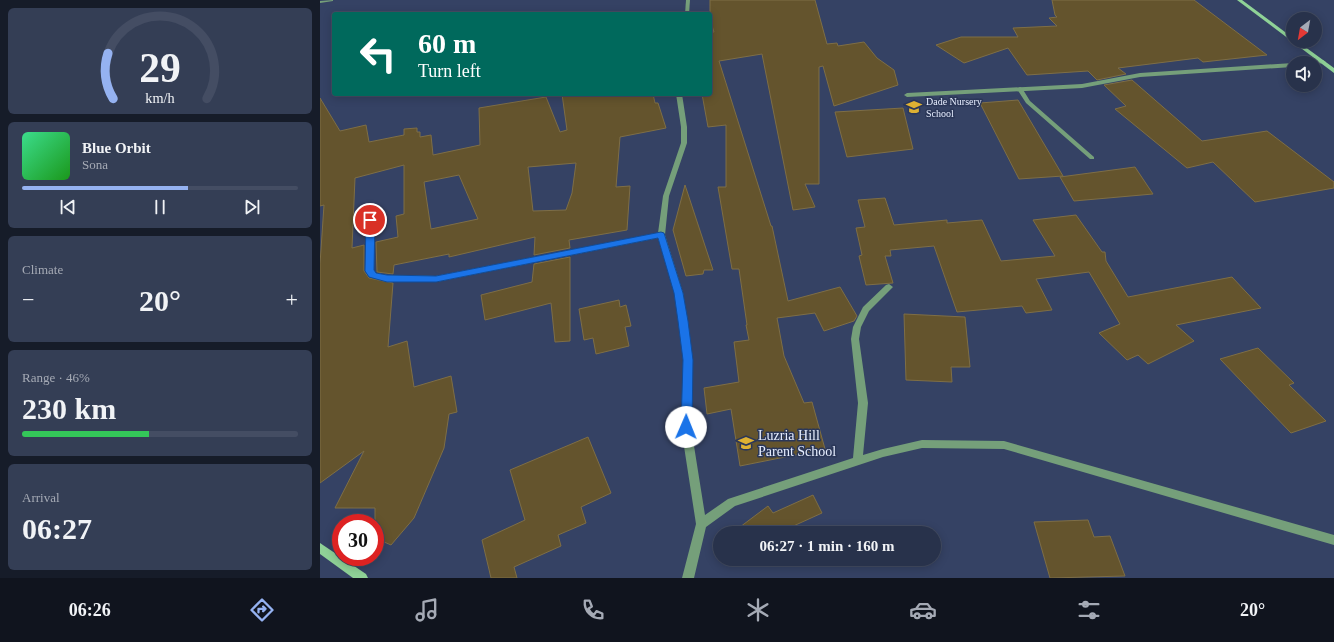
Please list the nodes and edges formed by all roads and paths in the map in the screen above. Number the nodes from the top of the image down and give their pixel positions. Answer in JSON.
{"nodes":[{"id":1,"x":331,"y":0,"type":"edge"},
{"id":2,"x":688,"y":0,"type":"edge"},
{"id":3,"x":1239,"y":0,"type":"edge"},
{"id":4,"x":320,"y":2,"type":"edge"},
{"id":5,"x":687,"y":12,"type":"edge"},
{"id":6,"x":1286,"y":34,"type":"edge"},
{"id":7,"x":1305,"y":48,"type":"edge"},
{"id":8,"x":1323,"y":62,"type":"joint"},
{"id":9,"x":1286,"y":65,"type":"edge"},
{"id":10,"x":1334,"y":72,"type":"edge"},
{"id":11,"x":1020,"y":89,"type":"junction"},
{"id":12,"x":907,"y":95,"type":"dead end"},
{"id":13,"x":679,"y":96,"type":"edge"},
{"id":14,"x":1092,"y":158,"type":"dead end"},
{"id":15,"x":370,"y":220,"type":"dead end"},
{"id":16,"x":661,"y":235,"type":"junction"},
{"id":17,"x":889,"y":287,"type":"dead end"},
{"id":18,"x":858,"y":460,"type":"junction"},
{"id":19,"x":701,"y":524,"type":"junction"},
{"id":20,"x":1334,"y":540,"type":"edge"},
{"id":21,"x":320,"y":548,"type":"edge"},
{"id":22,"x":362,"y":578,"type":"edge"},
{"id":23,"x":688,"y":578,"type":"edge"}],
"edges":[{"from":1,"to":4,"type":"street"},
{"from":2,"to":5,"type":"street"},
{"from":3,"to":6,"type":"main road"},
{"from":7,"to":8,"type":"main road"},
{"from":8,"to":10,"type":"main road"},
{"from":9,"to":11,"type":"street"},
{"from":11,"to":12,"type":"street"},
{"from":11,"to":14,"type":"street"},
{"from":13,"to":16,"type":"street"},
{"from":15,"to":16,"type":"street"},
{"from":16,"to":19,"type":"street"},
{"from":17,"to":18,"type":"street"},
{"from":18,"to":19,"type":"street"},
{"from":18,"to":20,"type":"street"},
{"from":19,"to":23,"type":"street"},
{"from":21,"to":22,"type":"main road"}]}
